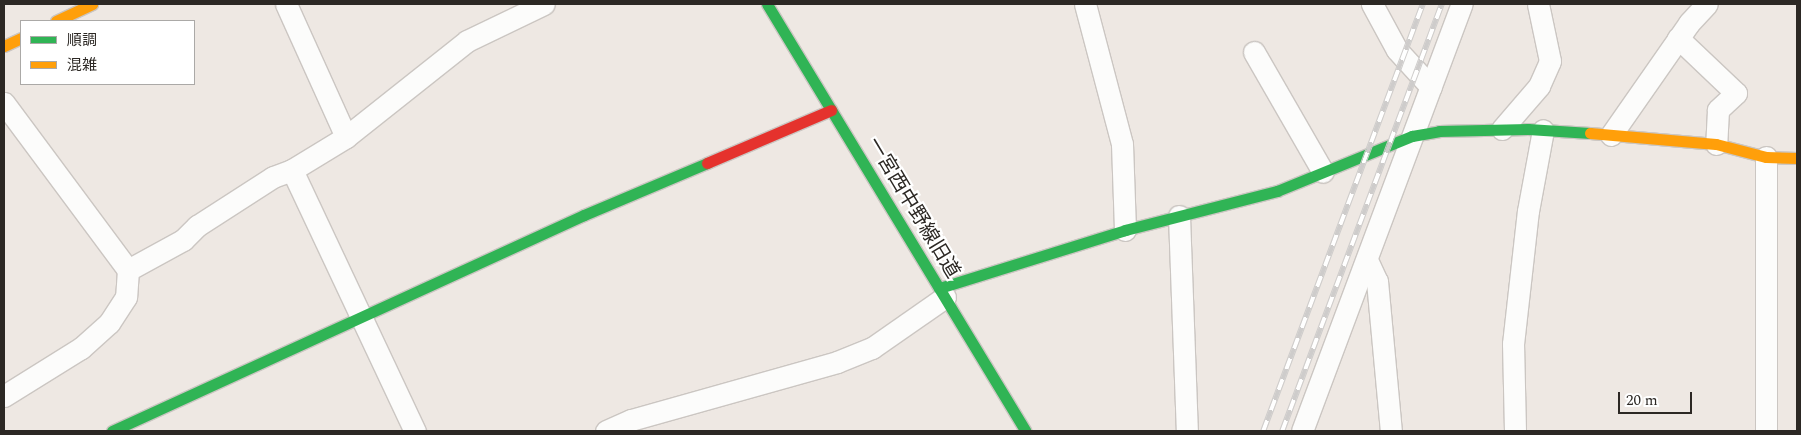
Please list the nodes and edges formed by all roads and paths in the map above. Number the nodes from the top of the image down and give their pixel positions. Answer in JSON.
{"nodes":[{"id":1,"x":92,"y":4,"type":"edge"},
{"id":2,"x":286,"y":4,"type":"edge"},
{"id":3,"x":544,"y":4,"type":"edge"},
{"id":4,"x":767,"y":4,"type":"edge"},
{"id":5,"x":1085,"y":4,"type":"edge"},
{"id":6,"x":1372,"y":4,"type":"edge"},
{"id":7,"x":1462,"y":4,"type":"edge"},
{"id":8,"x":1538,"y":4,"type":"edge"},
{"id":9,"x":1706,"y":4,"type":"edge"},
{"id":10,"x":58,"y":20,"type":"edge"},
{"id":11,"x":20,"y":38,"type":"edge"},
{"id":12,"x":1678,"y":38,"type":"junction"},
{"id":13,"x":4,"y":46,"type":"edge"},
{"id":14,"x":1254,"y":52,"type":"dead end"},
{"id":15,"x":1430,"y":88,"type":"junction"},
{"id":16,"x":4,"y":103,"type":"edge"},
{"id":17,"x":831,"y":110,"type":"junction"},
{"id":18,"x":1502,"y":129,"type":"junction"},
{"id":19,"x":1542,"y":130,"type":"junction"},
{"id":20,"x":1611,"y":135,"type":"junction"},
{"id":21,"x":1412,"y":136,"type":"junction"},
{"id":22,"x":346,"y":137,"type":"junction"},
{"id":23,"x":1716,"y":144,"type":"junction"},
{"id":24,"x":1766,"y":158,"type":"junction"},
{"id":25,"x":1797,"y":158,"type":"edge"},
{"id":26,"x":292,"y":170,"type":"junction"},
{"id":27,"x":1323,"y":172,"type":"junction"},
{"id":28,"x":1179,"y":216,"type":"junction"},
{"id":29,"x":1125,"y":230,"type":"junction"},
{"id":30,"x":1367,"y":260,"type":"junction"},
{"id":31,"x":128,"y":270,"type":"junction"},
{"id":32,"x":942,"y":292,"type":"junction"},
{"id":33,"x":362,"y":314,"type":"junction"},
{"id":34,"x":4,"y":396,"type":"edge"},
{"id":35,"x":112,"y":431,"type":"edge"},
{"id":36,"x":415,"y":431,"type":"edge"},
{"id":37,"x":606,"y":431,"type":"edge"},
{"id":38,"x":1026,"y":431,"type":"edge"},
{"id":39,"x":1187,"y":431,"type":"edge"},
{"id":40,"x":1302,"y":431,"type":"edge"},
{"id":41,"x":1390,"y":431,"type":"edge"},
{"id":42,"x":1515,"y":431,"type":"edge"},
{"id":43,"x":1766,"y":431,"type":"edge"}],
"edges":[{"from":1,"to":10,"type":"street"},
{"from":2,"to":22,"type":"street"},
{"from":3,"to":22,"type":"street"},
{"from":4,"to":17,"type":"street","name":"一宮西中野線旧道"},
{"from":5,"to":29,"type":"street"},
{"from":6,"to":15,"type":"street"},
{"from":7,"to":15,"type":"street"},
{"from":8,"to":18,"type":"street"},
{"from":9,"to":12,"type":"street"},
{"from":11,"to":13,"type":"street"},
{"from":12,"to":20,"type":"street"},
{"from":12,"to":23,"type":"street"},
{"from":14,"to":27,"type":"street"},
{"from":15,"to":21,"type":"street"},
{"from":16,"to":31,"type":"street"},
{"from":17,"to":32,"type":"street","name":"一宮西中野線旧道"},
{"from":17,"to":33,"type":"street"},
{"from":18,"to":19,"type":"street"},
{"from":18,"to":21,"type":"street"},
{"from":19,"to":20,"type":"street"},
{"from":19,"to":42,"type":"street"},
{"from":20,"to":23,"type":"street"},
{"from":21,"to":27,"type":"street"},
{"from":21,"to":30,"type":"street"},
{"from":22,"to":26,"type":"street"},
{"from":23,"to":24,"type":"street"},
{"from":24,"to":25,"type":"street"},
{"from":24,"to":43,"type":"street"},
{"from":26,"to":31,"type":"street"},
{"from":26,"to":33,"type":"street"},
{"from":27,"to":28,"type":"street"},
{"from":28,"to":29,"type":"street"},
{"from":28,"to":39,"type":"street"},
{"from":29,"to":32,"type":"street"},
{"from":30,"to":40,"type":"street"},
{"from":30,"to":41,"type":"street"},
{"from":31,"to":34,"type":"street"},
{"from":32,"to":37,"type":"street"},
{"from":32,"to":38,"type":"street","name":"一宮西中野線旧道"},
{"from":33,"to":35,"type":"street"},
{"from":33,"to":36,"type":"street"}]}
